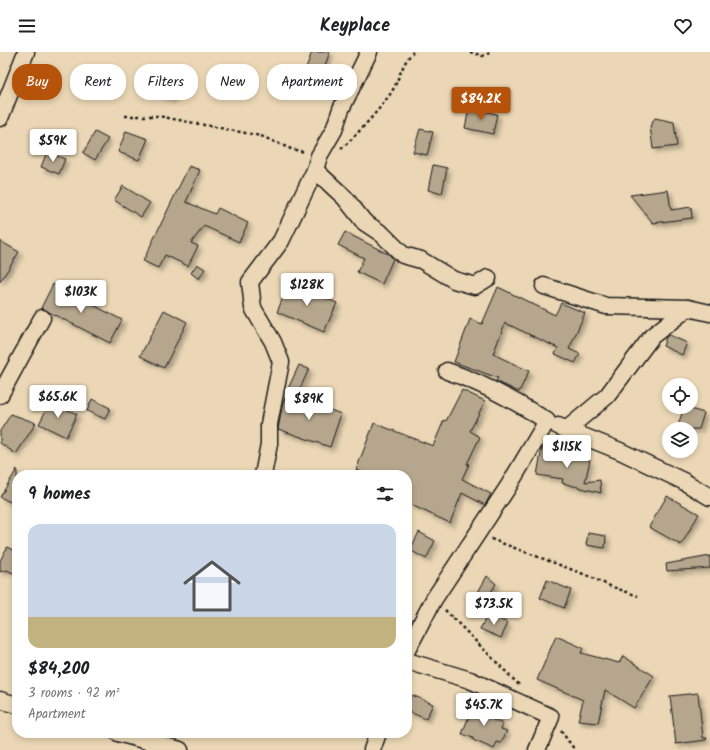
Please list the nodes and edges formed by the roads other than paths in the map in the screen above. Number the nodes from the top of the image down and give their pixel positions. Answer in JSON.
{"nodes":[{"id":1,"x":26,"y":52,"type":"edge"},
{"id":2,"x":369,"y":52,"type":"edge"},
{"id":3,"x":0,"y":118,"type":"edge"},
{"id":4,"x":317,"y":163,"type":"junction"},
{"id":5,"x":488,"y":278,"type":"dead end"},
{"id":6,"x":544,"y":286,"type":"dead end"},
{"id":7,"x":688,"y":308,"type":"junction"},
{"id":8,"x":710,"y":313,"type":"edge"},
{"id":9,"x":42,"y":318,"type":"dead end"},
{"id":10,"x":447,"y":371,"type":"dead end"},
{"id":11,"x":0,"y":395,"type":"edge"},
{"id":12,"x":547,"y":421,"type":"junction"},
{"id":13,"x":566,"y":430,"type":"junction"},
{"id":14,"x":264,"y":470,"type":"edge"},
{"id":15,"x":710,"y":497,"type":"edge"},
{"id":16,"x":412,"y":641,"type":"edge"},
{"id":17,"x":412,"y":663,"type":"edge"},
{"id":18,"x":0,"y":700,"type":"edge"},
{"id":19,"x":12,"y":704,"type":"edge"},
{"id":20,"x":136,"y":738,"type":"edge"},
{"id":21,"x":376,"y":738,"type":"edge"},
{"id":22,"x":180,"y":750,"type":"edge"},
{"id":23,"x":372,"y":750,"type":"edge"},
{"id":24,"x":537,"y":750,"type":"edge"}],
"edges":[{"from":1,"to":3,"type":"street"},
{"from":2,"to":4,"type":"street"},
{"from":4,"to":5,"type":"street"},
{"from":4,"to":14,"type":"street"},
{"from":6,"to":7,"type":"street"},
{"from":7,"to":8,"type":"street"},
{"from":7,"to":13,"type":"street"},
{"from":9,"to":11,"type":"street"},
{"from":10,"to":12,"type":"street"},
{"from":12,"to":13,"type":"street"},
{"from":12,"to":16,"type":"street"},
{"from":13,"to":15,"type":"street"},
{"from":17,"to":24,"type":"street"},
{"from":18,"to":19,"type":"street"},
{"from":20,"to":22,"type":"street"},
{"from":21,"to":23,"type":"street"}]}
